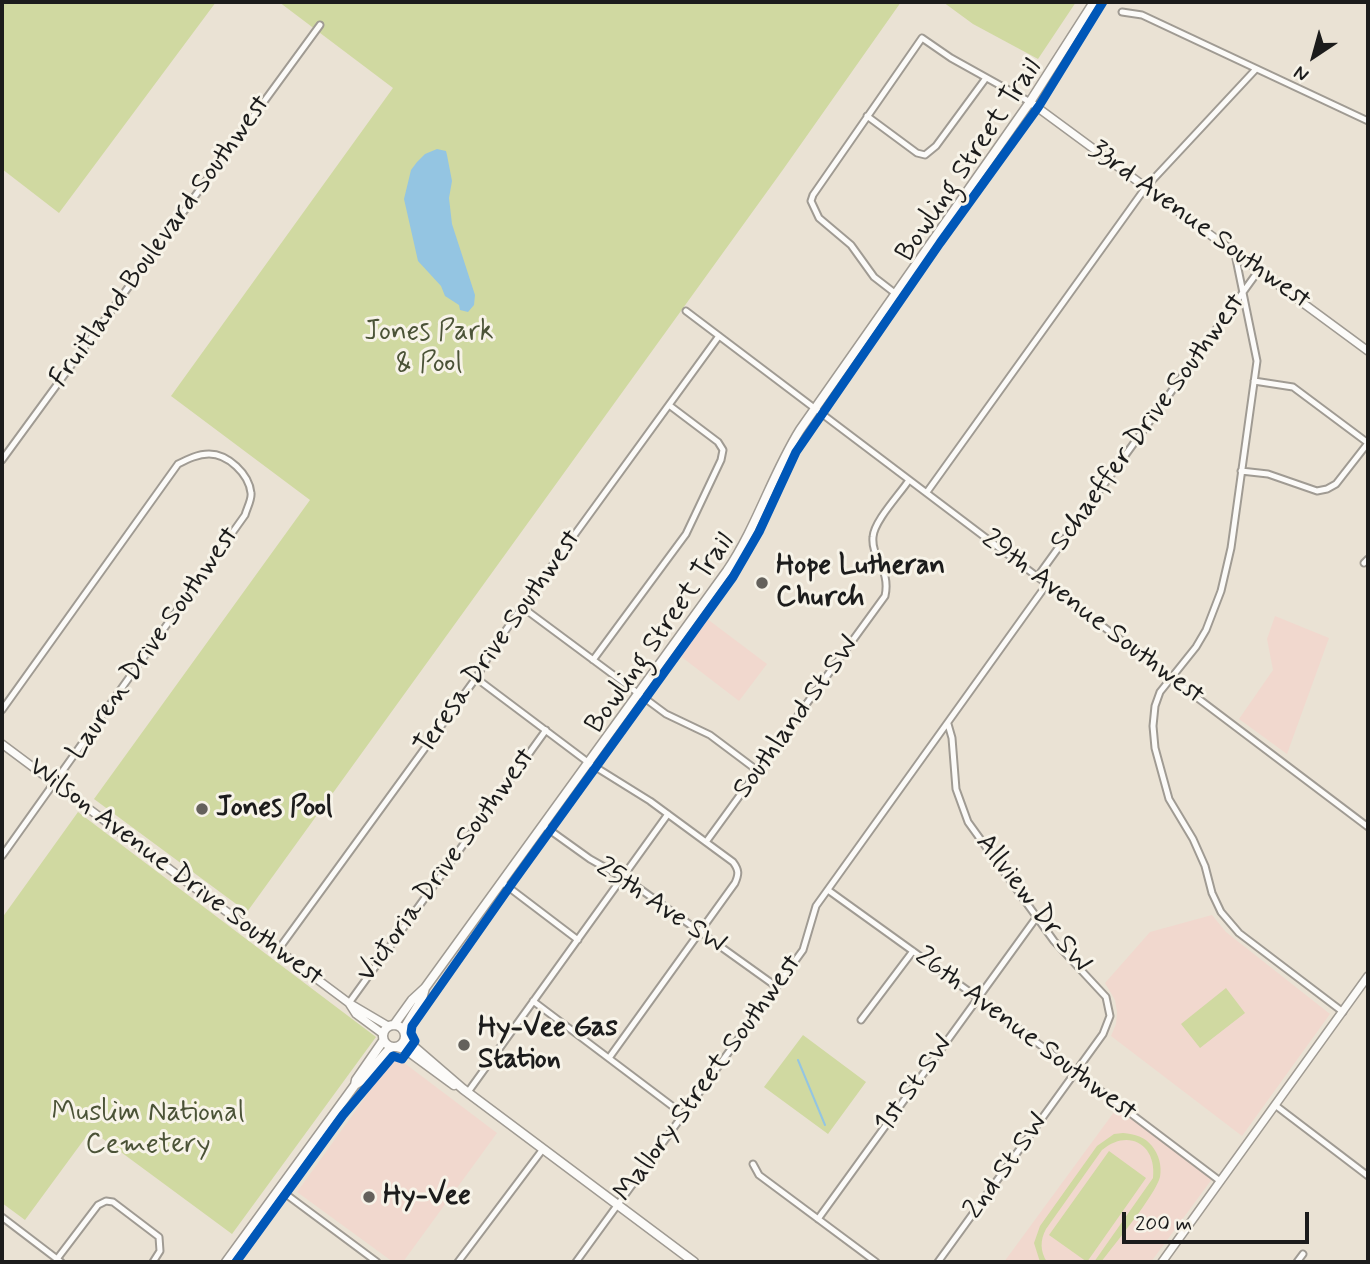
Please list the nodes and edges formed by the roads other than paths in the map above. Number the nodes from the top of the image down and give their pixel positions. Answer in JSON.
{"nodes":[{"id":1,"x":1094,"y":2,"type":"edge"},
{"id":2,"x":1122,"y":12,"type":"dead end"},
{"id":3,"x":320,"y":25,"type":"dead end"},
{"id":4,"x":1256,"y":69,"type":"junction"},
{"id":5,"x":986,"y":78,"type":"junction"},
{"id":6,"x":1030,"y":102,"type":"junction"},
{"id":7,"x":867,"y":116,"type":"junction"},
{"id":8,"x":1368,"y":121,"type":"edge"},
{"id":9,"x":1146,"y":187,"type":"junction"},
{"id":10,"x":1235,"y":252,"type":"junction"},
{"id":11,"x":1260,"y":269,"type":"junction"},
{"id":12,"x":1243,"y":292,"type":"junction"},
{"id":13,"x":897,"y":295,"type":"junction"},
{"id":14,"x":687,"y":312,"type":"dead end"},
{"id":15,"x":719,"y":336,"type":"junction"},
{"id":16,"x":1368,"y":351,"type":"edge"},
{"id":17,"x":1254,"y":381,"type":"junction"},
{"id":18,"x":669,"y":405,"type":"junction"},
{"id":19,"x":815,"y":409,"type":"junction"},
{"id":20,"x":1368,"y":443,"type":"edge"},
{"id":21,"x":2,"y":460,"type":"edge"},
{"id":22,"x":1241,"y":471,"type":"junction"},
{"id":23,"x":909,"y":480,"type":"junction"},
{"id":24,"x":927,"y":492,"type":"junction"},
{"id":25,"x":1038,"y":576,"type":"junction"},
{"id":26,"x":1047,"y":584,"type":"junction"},
{"id":27,"x":522,"y":607,"type":"junction"},
{"id":28,"x":593,"y":660,"type":"junction"},
{"id":29,"x":1170,"y":677,"type":"junction"},
{"id":30,"x":476,"y":678,"type":"junction"},
{"id":31,"x":639,"y":694,"type":"junction"},
{"id":32,"x":2,"y":709,"type":"edge"},
{"id":33,"x":948,"y":724,"type":"junction"},
{"id":34,"x":546,"y":730,"type":"junction"},
{"id":35,"x":2,"y":744,"type":"edge"},
{"id":36,"x":589,"y":763,"type":"junction"},
{"id":37,"x":758,"y":771,"type":"junction"},
{"id":38,"x":54,"y":783,"type":"junction"},
{"id":39,"x":668,"y":814,"type":"junction"},
{"id":40,"x":1368,"y":816,"type":"edge"},
{"id":41,"x":1366,"y":825,"type":"edge"},
{"id":42,"x":544,"y":826,"type":"junction"},
{"id":43,"x":706,"y":842,"type":"junction"},
{"id":44,"x":2,"y":856,"type":"edge"},
{"id":45,"x":623,"y":877,"type":"junction"},
{"id":46,"x":503,"y":883,"type":"junction"},
{"id":47,"x":828,"y":890,"type":"junction"},
{"id":48,"x":1036,"y":918,"type":"junction"},
{"id":49,"x":700,"y":932,"type":"junction"},
{"id":50,"x":578,"y":940,"type":"junction"},
{"id":51,"x":278,"y":950,"type":"junction"},
{"id":52,"x":913,"y":951,"type":"junction"},
{"id":53,"x":1368,"y":976,"type":"edge"},
{"id":54,"x":777,"y":987,"type":"junction"},
{"id":55,"x":425,"y":988,"type":"junction"},
{"id":56,"x":978,"y":998,"type":"junction"},
{"id":57,"x":533,"y":1002,"type":"junction"},
{"id":58,"x":349,"y":1003,"type":"junction"},
{"id":59,"x":1342,"y":1012,"type":"junction"},
{"id":60,"x":862,"y":1020,"type":"dead end"},
{"id":61,"x":387,"y":1031,"type":"junction"},
{"id":62,"x":404,"y":1035,"type":"junction"},
{"id":63,"x":395,"y":1047,"type":"junction"},
{"id":64,"x":609,"y":1058,"type":"junction"},
{"id":65,"x":1076,"y":1072,"type":"junction"},
{"id":66,"x":355,"y":1085,"type":"junction"},
{"id":67,"x":466,"y":1091,"type":"junction"},
{"id":68,"x":1275,"y":1105,"type":"junction"},
{"id":69,"x":684,"y":1115,"type":"junction"},
{"id":70,"x":543,"y":1149,"type":"junction"},
{"id":71,"x":752,"y":1164,"type":"dead end"},
{"id":72,"x":1368,"y":1176,"type":"edge"},
{"id":73,"x":1220,"y":1181,"type":"junction"},
{"id":74,"x":279,"y":1189,"type":"junction"},
{"id":75,"x":618,"y":1205,"type":"junction"},
{"id":76,"x":2,"y":1217,"type":"edge"},
{"id":77,"x":818,"y":1219,"type":"junction"},
{"id":78,"x":1303,"y":1254,"type":"dead end"},
{"id":79,"x":59,"y":1260,"type":"edge"},
{"id":80,"x":153,"y":1262,"type":"edge"},
{"id":81,"x":227,"y":1262,"type":"edge"},
{"id":82,"x":377,"y":1262,"type":"edge"},
{"id":83,"x":458,"y":1262,"type":"edge"},
{"id":84,"x":576,"y":1262,"type":"edge"},
{"id":85,"x":694,"y":1262,"type":"edge"},
{"id":86,"x":876,"y":1262,"type":"edge"},
{"id":87,"x":939,"y":1262,"type":"edge"},
{"id":88,"x":1162,"y":1262,"type":"edge"},
{"id":89,"x":1297,"y":1262,"type":"edge"}],
"edges":[{"from":1,"to":6,"type":"main road"},
{"from":2,"to":4,"type":"street"},
{"from":3,"to":21,"type":"street","name":"Fruitland Boulevard Southwest"},
{"from":4,"to":8,"type":"street"},
{"from":4,"to":9,"type":"street"},
{"from":5,"to":6,"type":"street"},
{"from":5,"to":7,"type":"street"},
{"from":5,"to":7,"type":"street"},
{"from":6,"to":9,"type":"street","name":"33rd Avenue Southwest"},
{"from":6,"to":13,"type":"main road"},
{"from":7,"to":13,"type":"street"},
{"from":9,"to":10,"type":"street","name":"33rd Avenue Southwest"},
{"from":9,"to":24,"type":"street"},
{"from":10,"to":11,"type":"street","name":"33rd Avenue Southwest"},
{"from":10,"to":12,"type":"street"},
{"from":11,"to":12,"type":"street","name":"Schaeffer Drive Southwest"},
{"from":11,"to":16,"type":"street","name":"33rd Avenue Southwest"},
{"from":12,"to":17,"type":"street"},
{"from":12,"to":25,"type":"street","name":"Schaeffer Drive Southwest"},
{"from":13,"to":19,"type":"main road"},
{"from":14,"to":15,"type":"street","name":"29th Avenue Southwest"},
{"from":15,"to":18,"type":"street","name":"Teresa Drive Southwest"},
{"from":15,"to":19,"type":"street","name":"29th Avenue Southwest"},
{"from":17,"to":20,"type":"street"},
{"from":17,"to":22,"type":"street"},
{"from":18,"to":27,"type":"street","name":"Teresa Drive Southwest"},
{"from":18,"to":28,"type":"street"},
{"from":19,"to":23,"type":"street","name":"29th Avenue Southwest"},
{"from":19,"to":31,"type":"main road"},
{"from":20,"to":22,"type":"street"},
{"from":22,"to":29,"type":"street"},
{"from":23,"to":24,"type":"street","name":"29th Avenue Southwest"},
{"from":23,"to":37,"type":"street","name":"Southland St SW"},
{"from":24,"to":25,"type":"street","name":"29th Avenue Southwest"},
{"from":25,"to":26,"type":"street","name":"29th Avenue Southwest"},
{"from":26,"to":29,"type":"street","name":"29th Avenue Southwest"},
{"from":26,"to":33,"type":"street","name":"Schaeffer Drive Southwest"},
{"from":27,"to":28,"type":"street"},
{"from":27,"to":30,"type":"street","name":"Teresa Drive Southwest"},
{"from":28,"to":31,"type":"street"},
{"from":29,"to":41,"type":"street","name":"29th Avenue Southwest"},
{"from":29,"to":59,"type":"street"},
{"from":30,"to":34,"type":"street"},
{"from":30,"to":51,"type":"street","name":"Teresa Drive Southwest"},
{"from":31,"to":36,"type":"main road"},
{"from":31,"to":37,"type":"street"},
{"from":32,"to":38,"type":"street","name":"Lauren Drive Southwest"},
{"from":33,"to":47,"type":"street","name":"Schaeffer Drive Southwest"},
{"from":33,"to":48,"type":"street","name":"Allview Dr SW"},
{"from":34,"to":36,"type":"street"},
{"from":34,"to":58,"type":"street","name":"Victoria Drive Southwest"},
{"from":35,"to":38,"type":"street","name":"Wilson Avenue Drive Southwest"},
{"from":36,"to":39,"type":"street"},
{"from":36,"to":42,"type":"main road"},
{"from":37,"to":43,"type":"street","name":"Southland St SW"},
{"from":38,"to":44,"type":"street","name":"Lauren Drive Southwest"},
{"from":38,"to":51,"type":"street","name":"Wilson Avenue Drive Southwest"},
{"from":39,"to":43,"type":"street"},
{"from":39,"to":45,"type":"street"},
{"from":40,"to":41,"type":"street"},
{"from":42,"to":45,"type":"street","name":"25th Ave SW"},
{"from":42,"to":46,"type":"main road"},
{"from":43,"to":49,"type":"street"},
{"from":45,"to":49,"type":"street","name":"25th Ave SW"},
{"from":45,"to":50,"type":"street"},
{"from":46,"to":50,"type":"street"},
{"from":46,"to":55,"type":"main road"},
{"from":47,"to":52,"type":"street","name":"26th Avenue Southwest"},
{"from":47,"to":54,"type":"street","name":"Mallory Street Southwest"},
{"from":48,"to":56,"type":"street","name":"1st St SW"},
{"from":48,"to":65,"type":"street","name":"Allview Dr SW"},
{"from":49,"to":54,"type":"street","name":"25th Ave SW"},
{"from":49,"to":64,"type":"street"},
{"from":50,"to":57,"type":"street"},
{"from":51,"to":58,"type":"street","name":"Wilson Avenue Drive Southwest"},
{"from":52,"to":56,"type":"street","name":"26th Avenue Southwest"},
{"from":52,"to":60,"type":"street"},
{"from":53,"to":59,"type":"street"},
{"from":54,"to":69,"type":"street","name":"Mallory Street Southwest"},
{"from":55,"to":61,"type":"main road"},
{"from":55,"to":62,"type":"main road"},
{"from":56,"to":65,"type":"street","name":"26th Avenue Southwest"},
{"from":56,"to":77,"type":"street","name":"1st St SW"},
{"from":57,"to":64,"type":"street"},
{"from":57,"to":67,"type":"street"},
{"from":58,"to":61,"type":"street","name":"Wilson Avenue Drive Southwest"},
{"from":59,"to":68,"type":"street"},
{"from":61,"to":62,"type":"main road"},
{"from":61,"to":63,"type":"main road"},
{"from":61,"to":66,"type":"main road"},
{"from":62,"to":63,"type":"main road"},
{"from":62,"to":67,"type":"main road"},
{"from":63,"to":66,"type":"main road"},
{"from":63,"to":67,"type":"main road"},
{"from":64,"to":69,"type":"street"},
{"from":65,"to":73,"type":"street","name":"26th Avenue Southwest"},
{"from":65,"to":87,"type":"street","name":"2nd St SW"},
{"from":66,"to":74,"type":"main road"},
{"from":67,"to":70,"type":"main road"},
{"from":68,"to":72,"type":"street"},
{"from":68,"to":73,"type":"street"},
{"from":69,"to":75,"type":"street","name":"Mallory Street Southwest"},
{"from":70,"to":75,"type":"main road"},
{"from":70,"to":83,"type":"street"},
{"from":71,"to":77,"type":"street"},
{"from":73,"to":88,"type":"street"},
{"from":74,"to":81,"type":"main road"},
{"from":74,"to":82,"type":"street"},
{"from":75,"to":84,"type":"street","name":"Mallory Street Southwest"},
{"from":75,"to":85,"type":"main road"},
{"from":76,"to":79,"type":"street"},
{"from":77,"to":86,"type":"street"},
{"from":78,"to":89,"type":"street"},
{"from":79,"to":80,"type":"street"}]}
